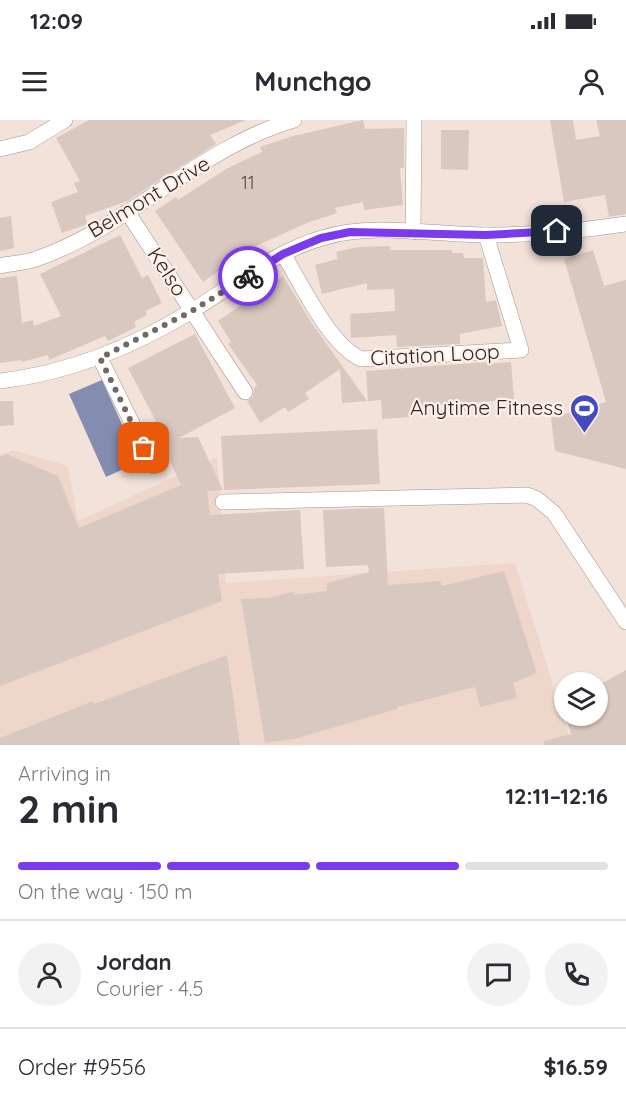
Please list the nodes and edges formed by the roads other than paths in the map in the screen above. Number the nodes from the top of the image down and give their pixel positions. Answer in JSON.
{"nodes":[{"id":1,"x":65,"y":120,"type":"edge"},
{"id":2,"x":293,"y":120,"type":"edge"},
{"id":3,"x":414,"y":120,"type":"edge"},
{"id":4,"x":0,"y":149,"type":"edge"},
{"id":5,"x":128,"y":213,"type":"junction"},
{"id":6,"x":626,"y":224,"type":"edge"},
{"id":7,"x":413,"y":232,"type":"junction"},
{"id":8,"x":486,"y":235,"type":"junction"},
{"id":9,"x":283,"y":254,"type":"junction"},
{"id":10,"x":0,"y":266,"type":"edge"},
{"id":11,"x":192,"y":311,"type":"junction"},
{"id":12,"x":100,"y":358,"type":"junction"},
{"id":13,"x":0,"y":381,"type":"edge"},
{"id":14,"x":245,"y":392,"type":"dead end"},
{"id":15,"x":153,"y":466,"type":"dead end"},
{"id":16,"x":223,"y":502,"type":"dead end"},
{"id":17,"x":626,"y":622,"type":"edge"}],
"edges":[{"from":1,"to":4,"type":"street"},
{"from":2,"to":5,"type":"street","name":"Belmont Drive"},
{"from":3,"to":7,"type":"street"},
{"from":5,"to":10,"type":"street","name":"Belmont Drive"},
{"from":5,"to":11,"type":"street","name":"Kelso"},
{"from":6,"to":8,"type":"street"},
{"from":7,"to":8,"type":"street"},
{"from":7,"to":9,"type":"street"},
{"from":8,"to":9,"type":"street","name":"Citation Loop"},
{"from":9,"to":11,"type":"street"},
{"from":11,"to":12,"type":"street"},
{"from":11,"to":14,"type":"street","name":"Kelso"},
{"from":12,"to":13,"type":"street"},
{"from":12,"to":15,"type":"street"},
{"from":16,"to":17,"type":"street"}]}
